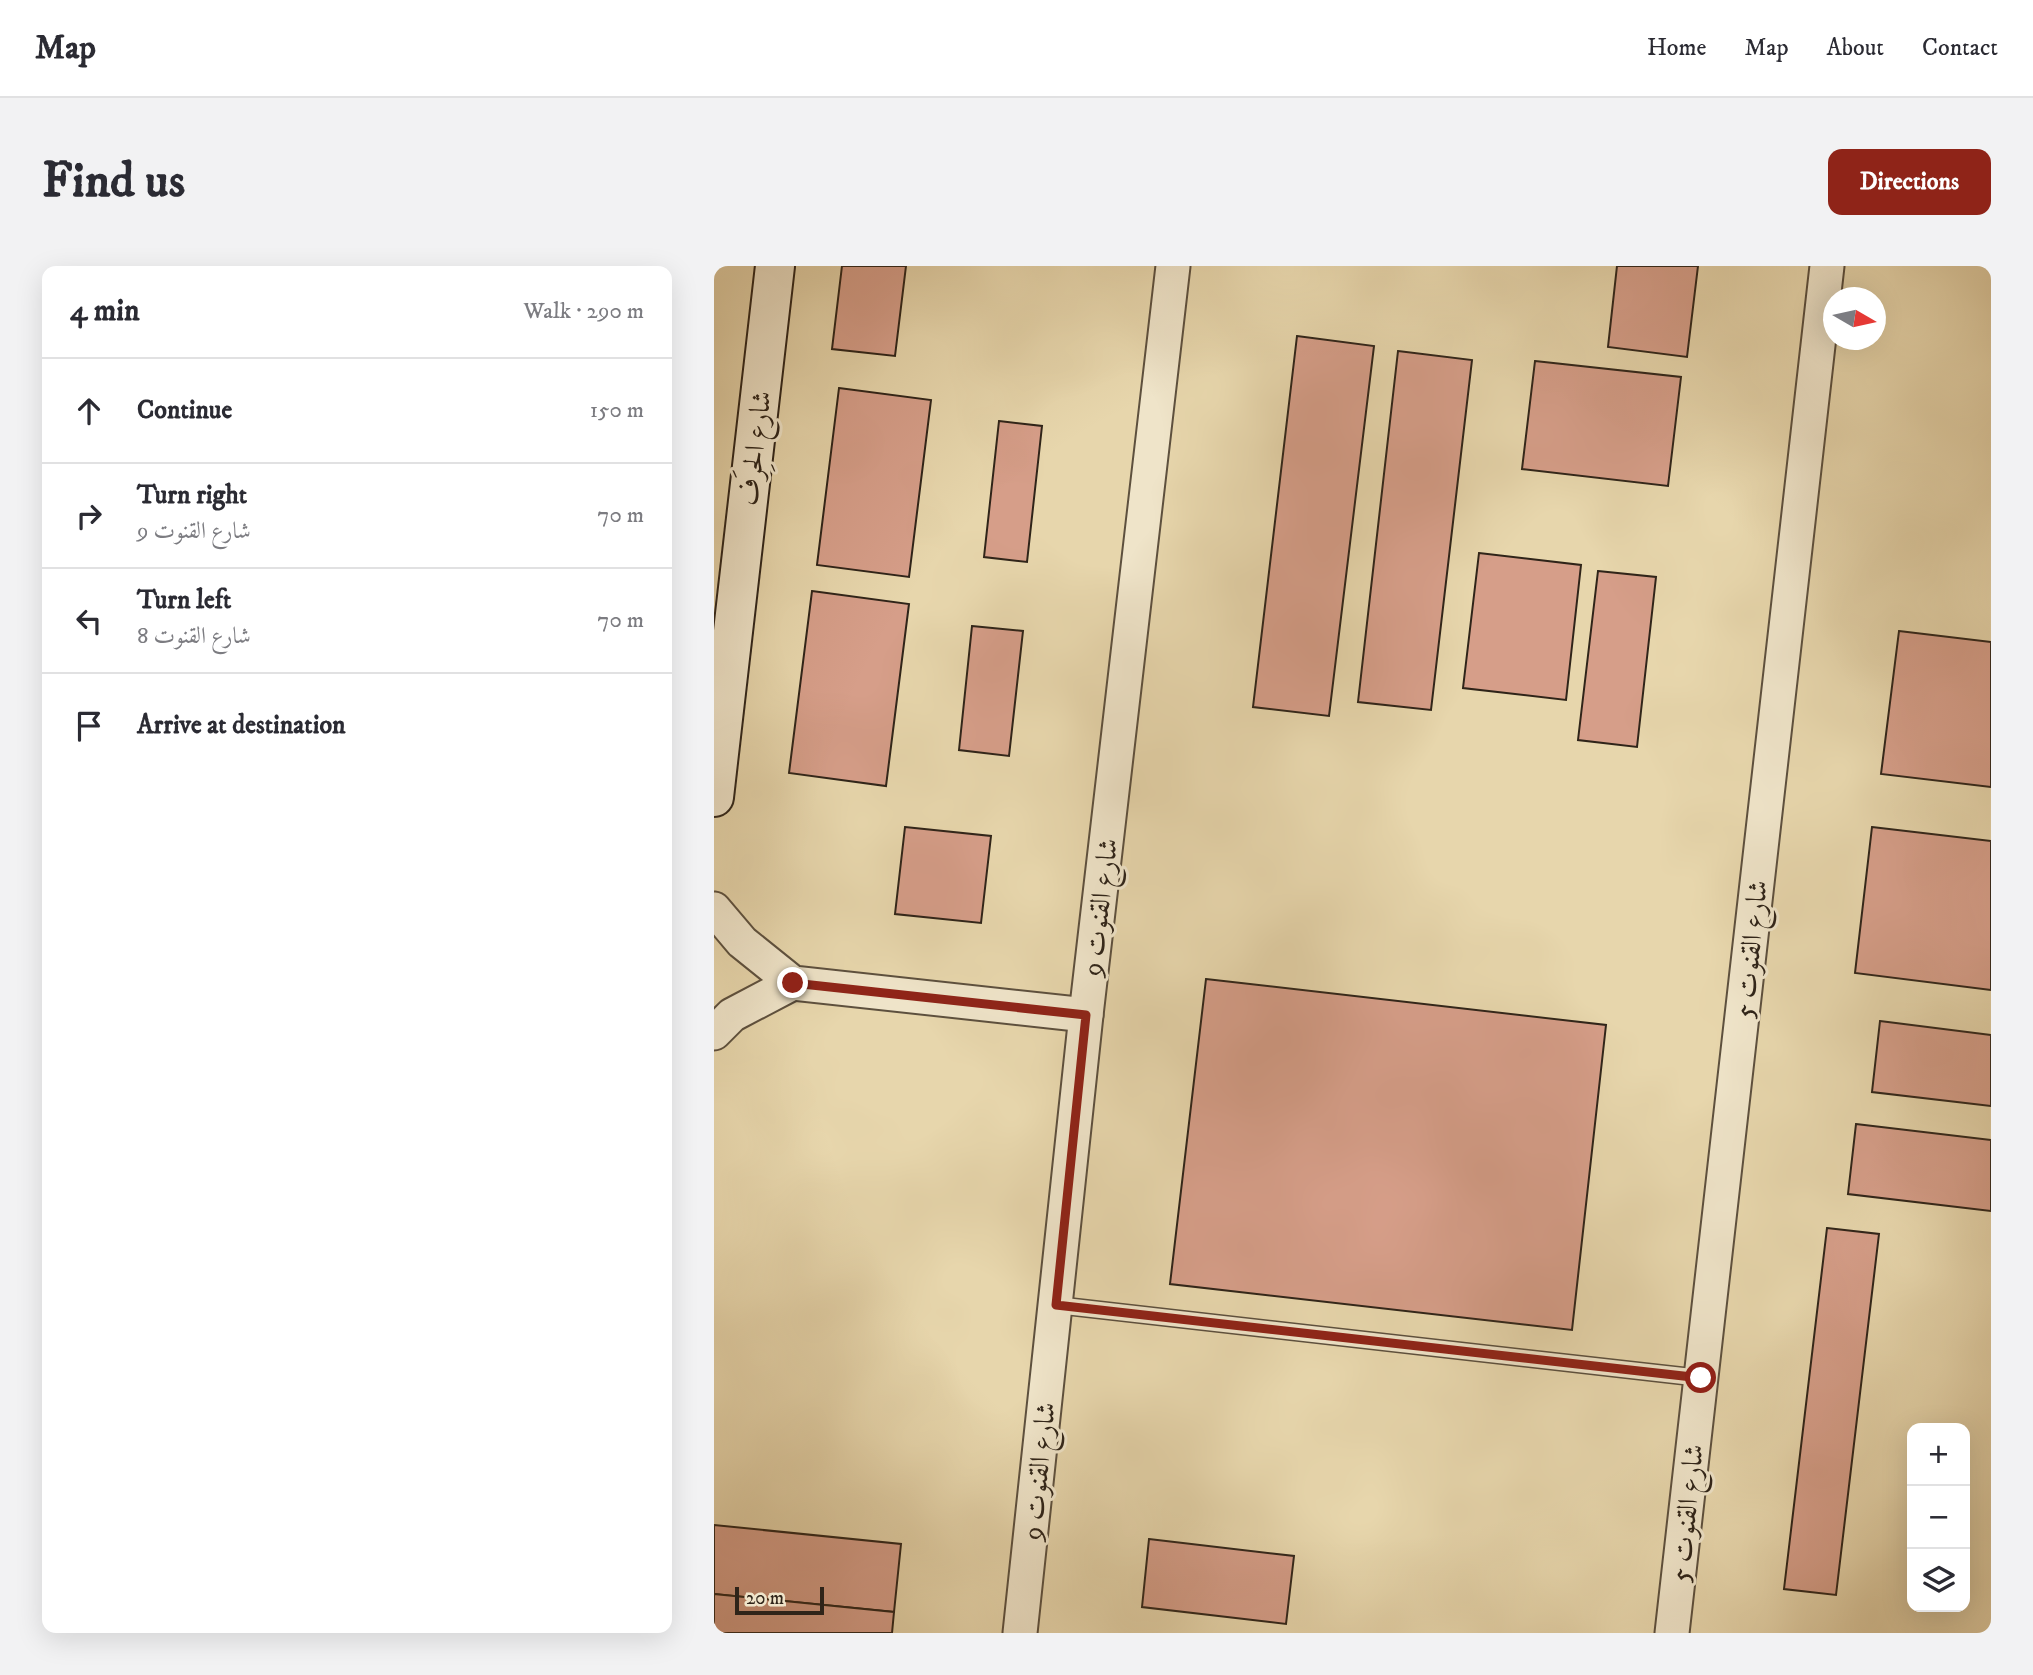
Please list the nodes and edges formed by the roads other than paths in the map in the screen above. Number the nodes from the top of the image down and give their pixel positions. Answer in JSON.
{"nodes":[{"id":1,"x":775,"y":266,"type":"edge"},
{"id":2,"x":1173,"y":266,"type":"edge"},
{"id":3,"x":1827,"y":266,"type":"edge"},
{"id":4,"x":714,"y":797,"type":"edge"},
{"id":5,"x":714,"y":909,"type":"edge"},
{"id":6,"x":793,"y":983,"type":"junction"},
{"id":7,"x":1086,"y":1015,"type":"junction"},
{"id":8,"x":714,"y":1033,"type":"edge"},
{"id":9,"x":1056,"y":1305,"type":"junction"},
{"id":10,"x":1701,"y":1378,"type":"junction"},
{"id":11,"x":1020,"y":1633,"type":"edge"},
{"id":12,"x":1672,"y":1633,"type":"edge"}],
"edges":[{"from":1,"to":4,"type":"street","name":"شارع الحِرَف"},
{"from":2,"to":7,"type":"street","name":"شارع القنوت 9"},
{"from":3,"to":10,"type":"street","name":"شارع القنوت 5"},
{"from":5,"to":6,"type":"street"},
{"from":6,"to":7,"type":"street"},
{"from":6,"to":8,"type":"street"},
{"from":7,"to":9,"type":"street","name":"شارع القنوت 9"},
{"from":9,"to":10,"type":"lane"},
{"from":9,"to":11,"type":"street","name":"شارع القنوت 9"},
{"from":10,"to":12,"type":"street","name":"شارع القنوت 5"}]}
